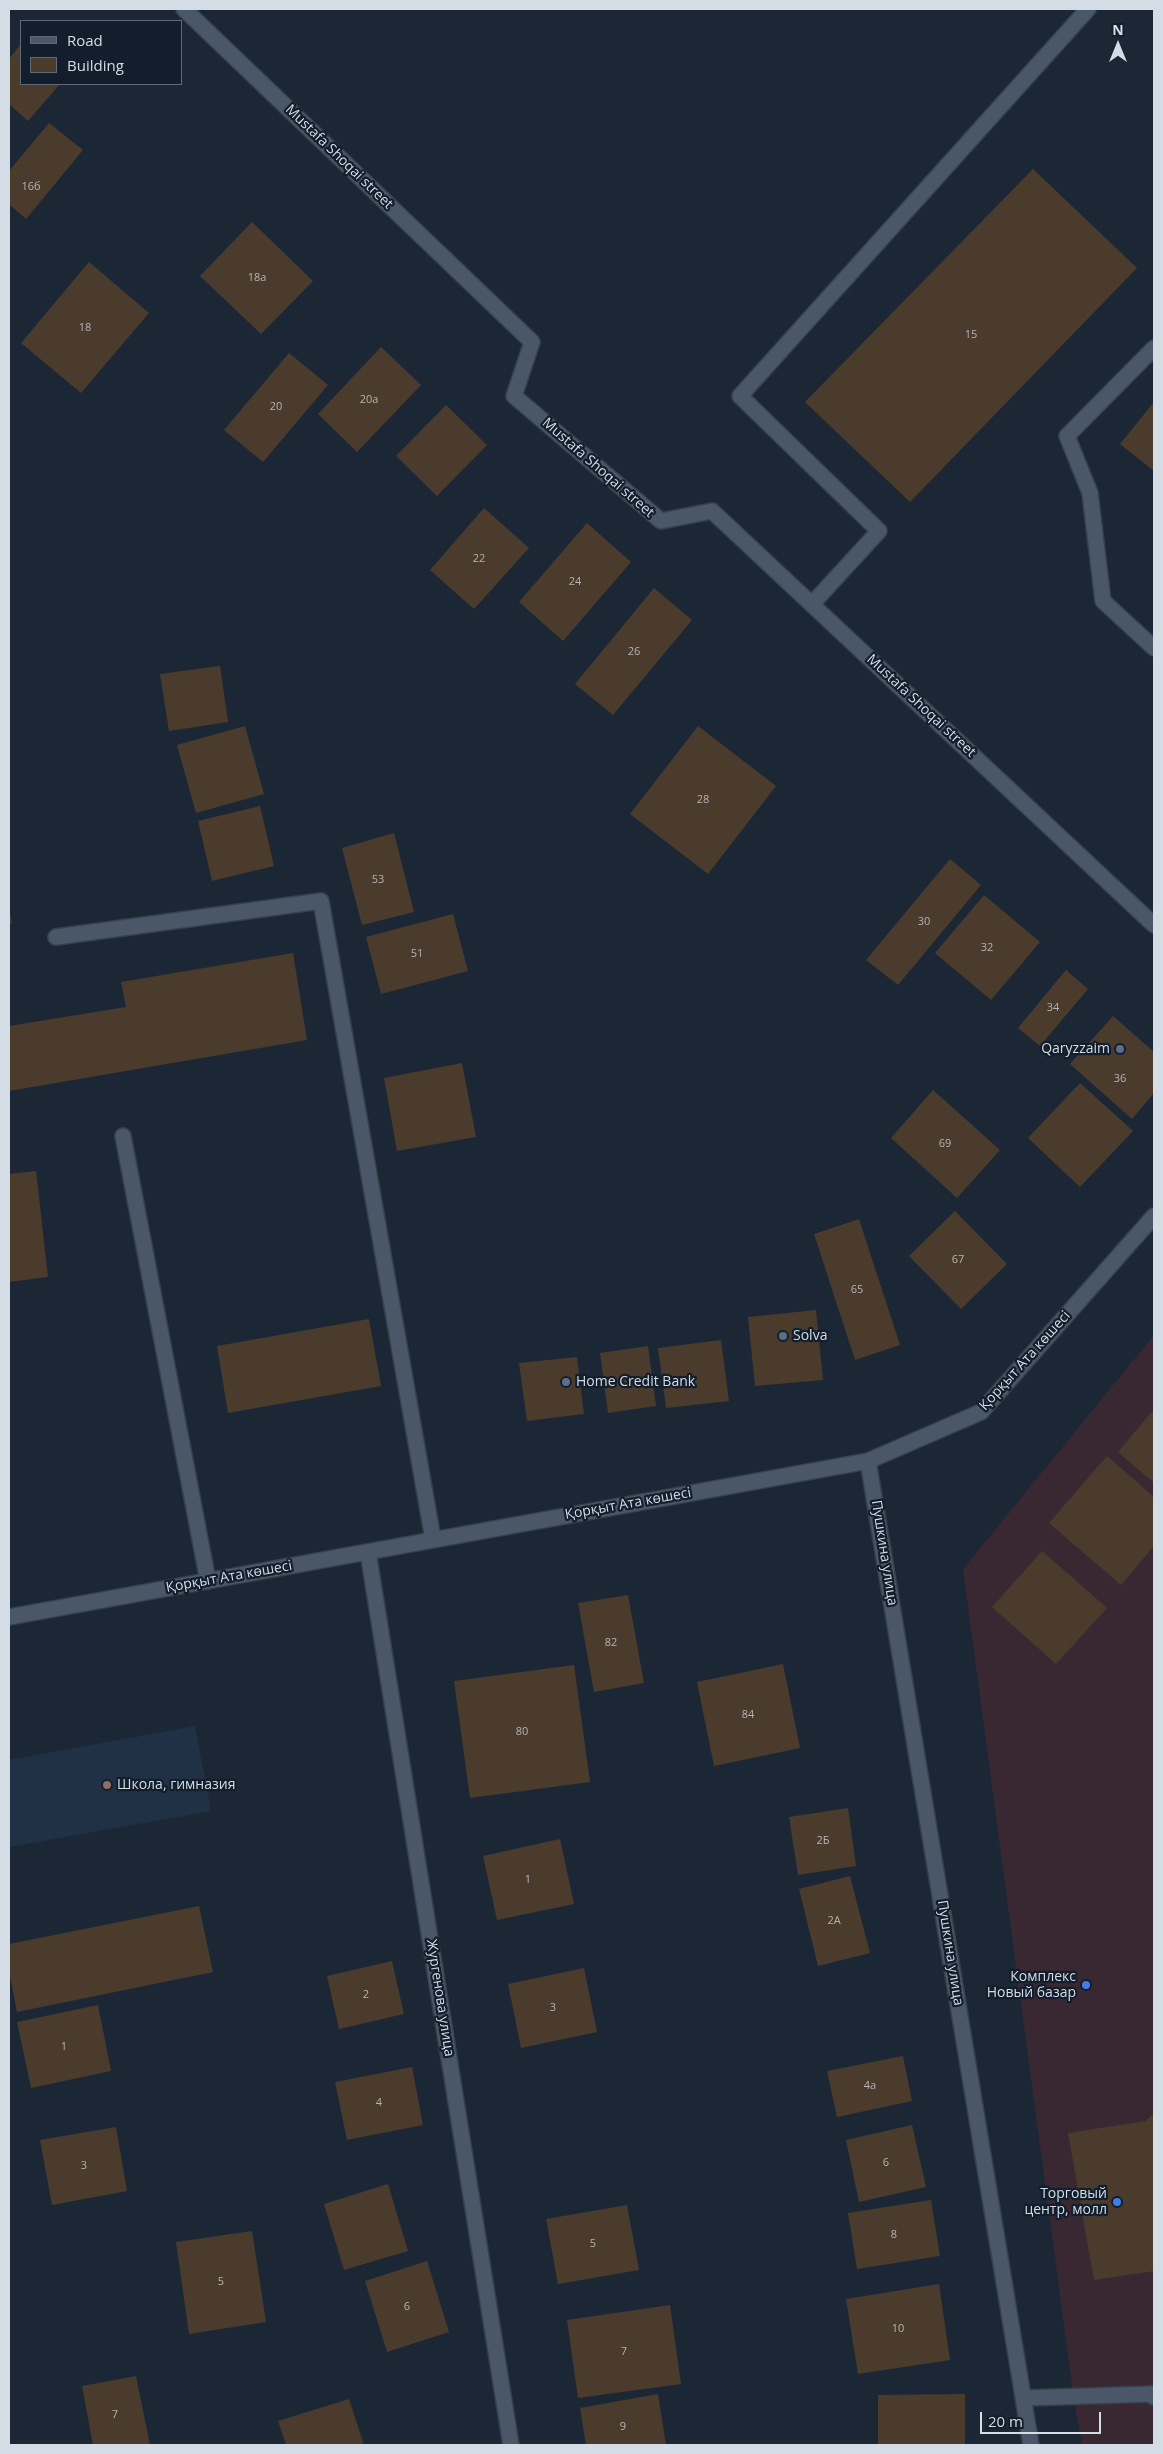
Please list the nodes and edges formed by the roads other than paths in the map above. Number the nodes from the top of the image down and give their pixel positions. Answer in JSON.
{"nodes":[{"id":1,"x":184,"y":9,"type":"edge"},
{"id":2,"x":1088,"y":9,"type":"edge"},
{"id":3,"x":1154,"y":348,"type":"edge"},
{"id":4,"x":812,"y":604,"type":"junction"},
{"id":5,"x":1154,"y":648,"type":"edge"},
{"id":6,"x":1154,"y":925,"type":"edge"},
{"id":7,"x":56,"y":937,"type":"dead end"},
{"id":8,"x":123,"y":1136,"type":"dead end"},
{"id":9,"x":1154,"y":1216,"type":"edge"},
{"id":10,"x":868,"y":1460,"type":"junction"},
{"id":11,"x":433,"y":1539,"type":"junction"},
{"id":12,"x":368,"y":1552,"type":"junction"},
{"id":13,"x":208,"y":1581,"type":"junction"},
{"id":14,"x":9,"y":1617,"type":"edge"},
{"id":15,"x":1154,"y":2397,"type":"edge"},
{"id":16,"x":1024,"y":2398,"type":"junction"},
{"id":17,"x":511,"y":2445,"type":"edge"},
{"id":18,"x":1031,"y":2445,"type":"edge"}],
"edges":[{"from":1,"to":4,"type":"street","name":"Mustafa Shoqai street"},
{"from":2,"to":4,"type":"street"},
{"from":3,"to":5,"type":"street"},
{"from":4,"to":6,"type":"street","name":"Mustafa Shoqai street"},
{"from":7,"to":11,"type":"street"},
{"from":8,"to":13,"type":"street"},
{"from":9,"to":10,"type":"street","name":"Қорқыт Ата көшесі"},
{"from":10,"to":11,"type":"street","name":"Қорқыт Ата көшесі"},
{"from":10,"to":16,"type":"street","name":"Пушкина улица"},
{"from":11,"to":12,"type":"street","name":"Қорқыт Ата көшесі"},
{"from":12,"to":13,"type":"street","name":"Қорқыт Ата көшесі"},
{"from":12,"to":17,"type":"street","name":"Жургенова улица"},
{"from":13,"to":14,"type":"street","name":"Қорқыт Ата көшесі"},
{"from":15,"to":16,"type":"street"},
{"from":16,"to":18,"type":"street","name":"Пушкина улица"}]}
